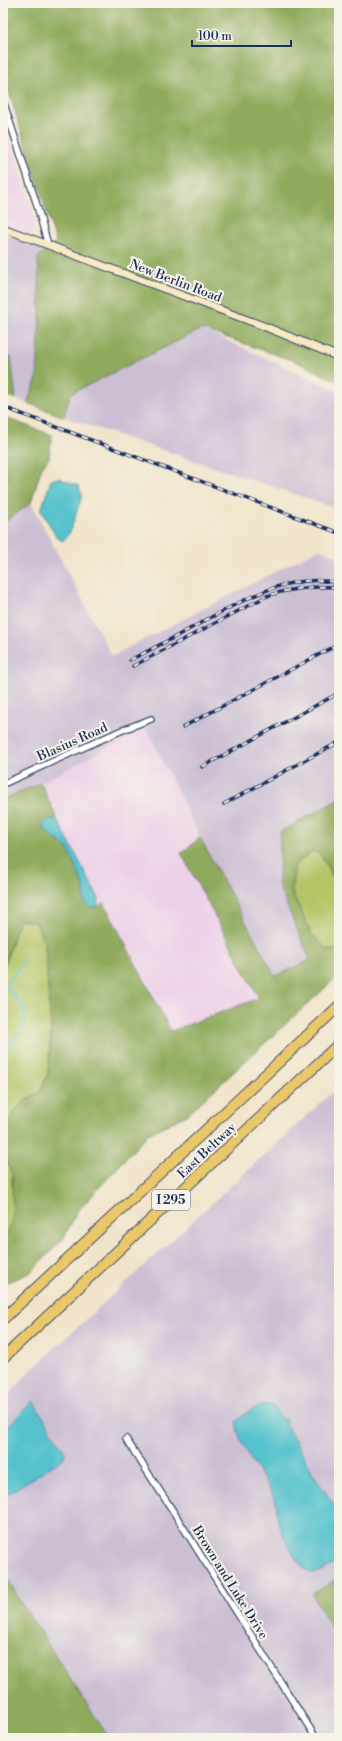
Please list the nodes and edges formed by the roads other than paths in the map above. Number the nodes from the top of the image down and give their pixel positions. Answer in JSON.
{"nodes":[{"id":1,"x":3,"y":101,"type":"edge"},
{"id":2,"x":3,"y":228,"type":"edge"},
{"id":3,"x":48,"y":245,"type":"junction"},
{"id":4,"x":339,"y":356,"type":"edge"},
{"id":5,"x":151,"y":719,"type":"dead end"},
{"id":6,"x":3,"y":784,"type":"edge"},
{"id":7,"x":339,"y":1006,"type":"edge"},
{"id":8,"x":339,"y":1044,"type":"edge"},
{"id":9,"x":3,"y":1319,"type":"edge"},
{"id":10,"x":3,"y":1358,"type":"edge"},
{"id":11,"x":126,"y":1439,"type":"dead end"},
{"id":12,"x":316,"y":1738,"type":"edge"}],
"edges":[{"from":1,"to":3,"type":"street"},
{"from":2,"to":3,"type":"street","name":"New Berlin Road"},
{"from":3,"to":4,"type":"street","name":"New Berlin Road"},
{"from":5,"to":6,"type":"street","name":"Blasius Road"},
{"from":7,"to":9,"type":"highway","name":"East Beltway","number":"I 295"},
{"from":8,"to":10,"type":"highway","name":"East Beltway","number":"I 295"},
{"from":11,"to":12,"type":"street","name":"Brown and Luke Drive"}]}
